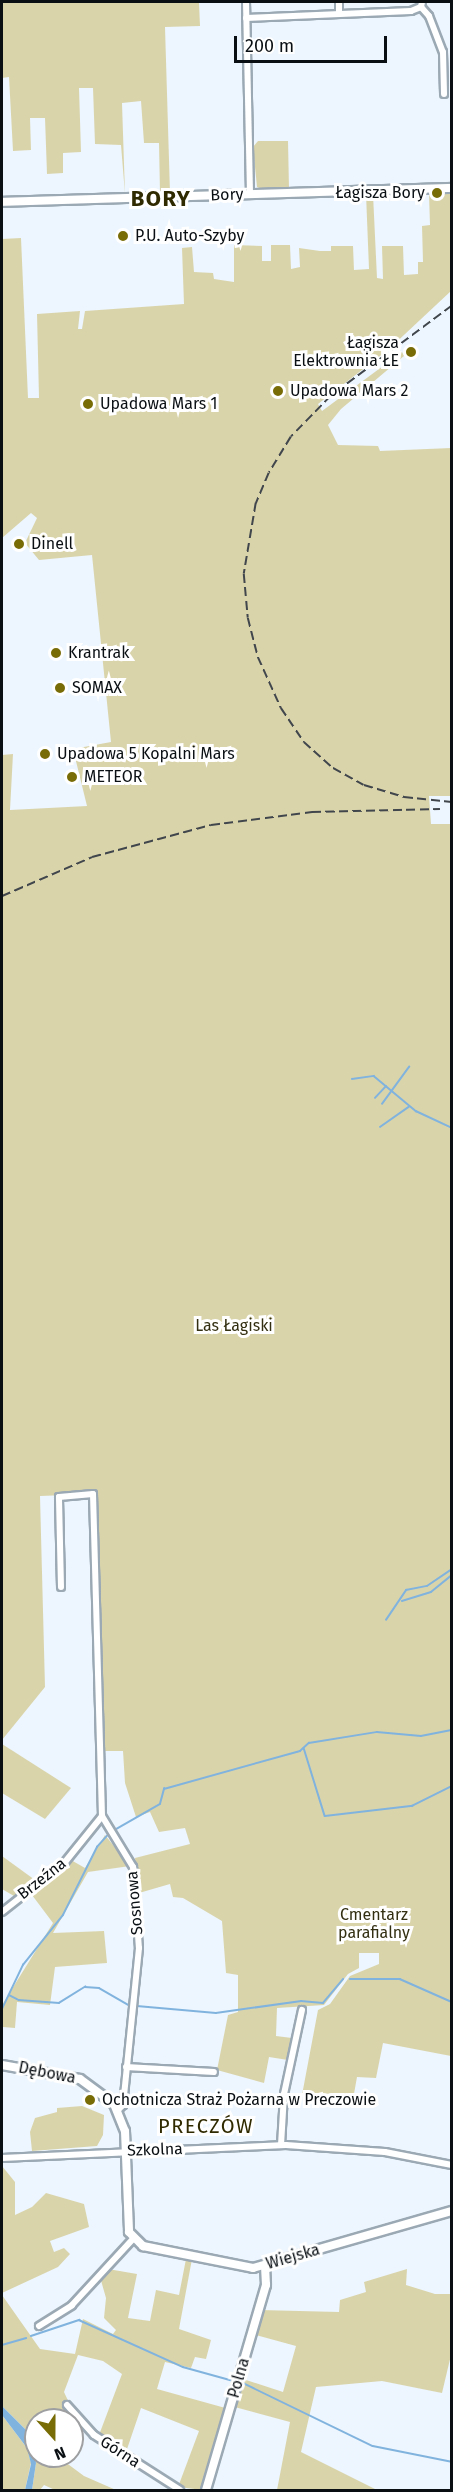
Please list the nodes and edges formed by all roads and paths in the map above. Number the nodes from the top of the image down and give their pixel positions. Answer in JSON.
{"nodes":[{"id":1,"x":246,"y":2,"type":"edge"},
{"id":2,"x":339,"y":2,"type":"edge"},
{"id":3,"x":421,"y":4,"type":"edge"},
{"id":4,"x":339,"y":13,"type":"junction"},
{"id":5,"x":246,"y":18,"type":"junction"},
{"id":6,"x":444,"y":94,"type":"dead end"},
{"id":7,"x":452,"y":188,"type":"edge"},
{"id":8,"x":250,"y":195,"type":"junction"},
{"id":9,"x":2,"y":202,"type":"edge"},
{"id":10,"x":61,"y":1587,"type":"dead end"},
{"id":11,"x":102,"y":1816,"type":"junction"},
{"id":12,"x":2,"y":1912,"type":"edge"},
{"id":13,"x":302,"y":2010,"type":"dead end"},
{"id":14,"x":2,"y":2065,"type":"edge"},
{"id":15,"x":126,"y":2067,"type":"junction"},
{"id":16,"x":214,"y":2072,"type":"dead end"},
{"id":17,"x":118,"y":2110,"type":"junction"},
{"id":18,"x":281,"y":2145,"type":"junction"},
{"id":19,"x":126,"y":2151,"type":"junction"},
{"id":20,"x":2,"y":2158,"type":"edge"},
{"id":21,"x":452,"y":2165,"type":"edge"},
{"id":22,"x":452,"y":2211,"type":"edge"},
{"id":23,"x":133,"y":2239,"type":"junction"},
{"id":24,"x":265,"y":2266,"type":"junction"},
{"id":25,"x":39,"y":2326,"type":"dead end"},
{"id":26,"x":67,"y":2405,"type":"dead end"},
{"id":27,"x":180,"y":2490,"type":"edge"},
{"id":28,"x":206,"y":2490,"type":"edge"}],
"edges":[{"from":1,"to":5,"type":"street"},
{"from":2,"to":4,"type":"street"},
{"from":3,"to":4,"type":"street"},
{"from":3,"to":6,"type":"street"},
{"from":4,"to":5,"type":"street"},
{"from":5,"to":8,"type":"street"},
{"from":7,"to":8,"type":"street","name":"Bory"},
{"from":8,"to":9,"type":"street","name":"Bory"},
{"from":10,"to":11,"type":"street","name":"Sosnowa"},
{"from":11,"to":12,"type":"street","name":"Brzeźna"},
{"from":11,"to":15,"type":"street","name":"Sosnowa"},
{"from":13,"to":18,"type":"street"},
{"from":14,"to":17,"type":"street","name":"Dębowa"},
{"from":15,"to":16,"type":"street"},
{"from":15,"to":17,"type":"street","name":"Sosnowa"},
{"from":17,"to":19,"type":"street","name":"Sosnowa"},
{"from":18,"to":19,"type":"street","name":"Szkolna"},
{"from":18,"to":21,"type":"street","name":"Szkolna"},
{"from":19,"to":20,"type":"street","name":"Szkolna"},
{"from":19,"to":23,"type":"street","name":"Sosnowa"},
{"from":22,"to":24,"type":"street","name":"Wiejska"},
{"from":23,"to":24,"type":"street","name":"Wiejska"},
{"from":23,"to":25,"type":"street"},
{"from":24,"to":28,"type":"street","name":"Polna"},
{"from":26,"to":27,"type":"street","name":"Górna"}]}
